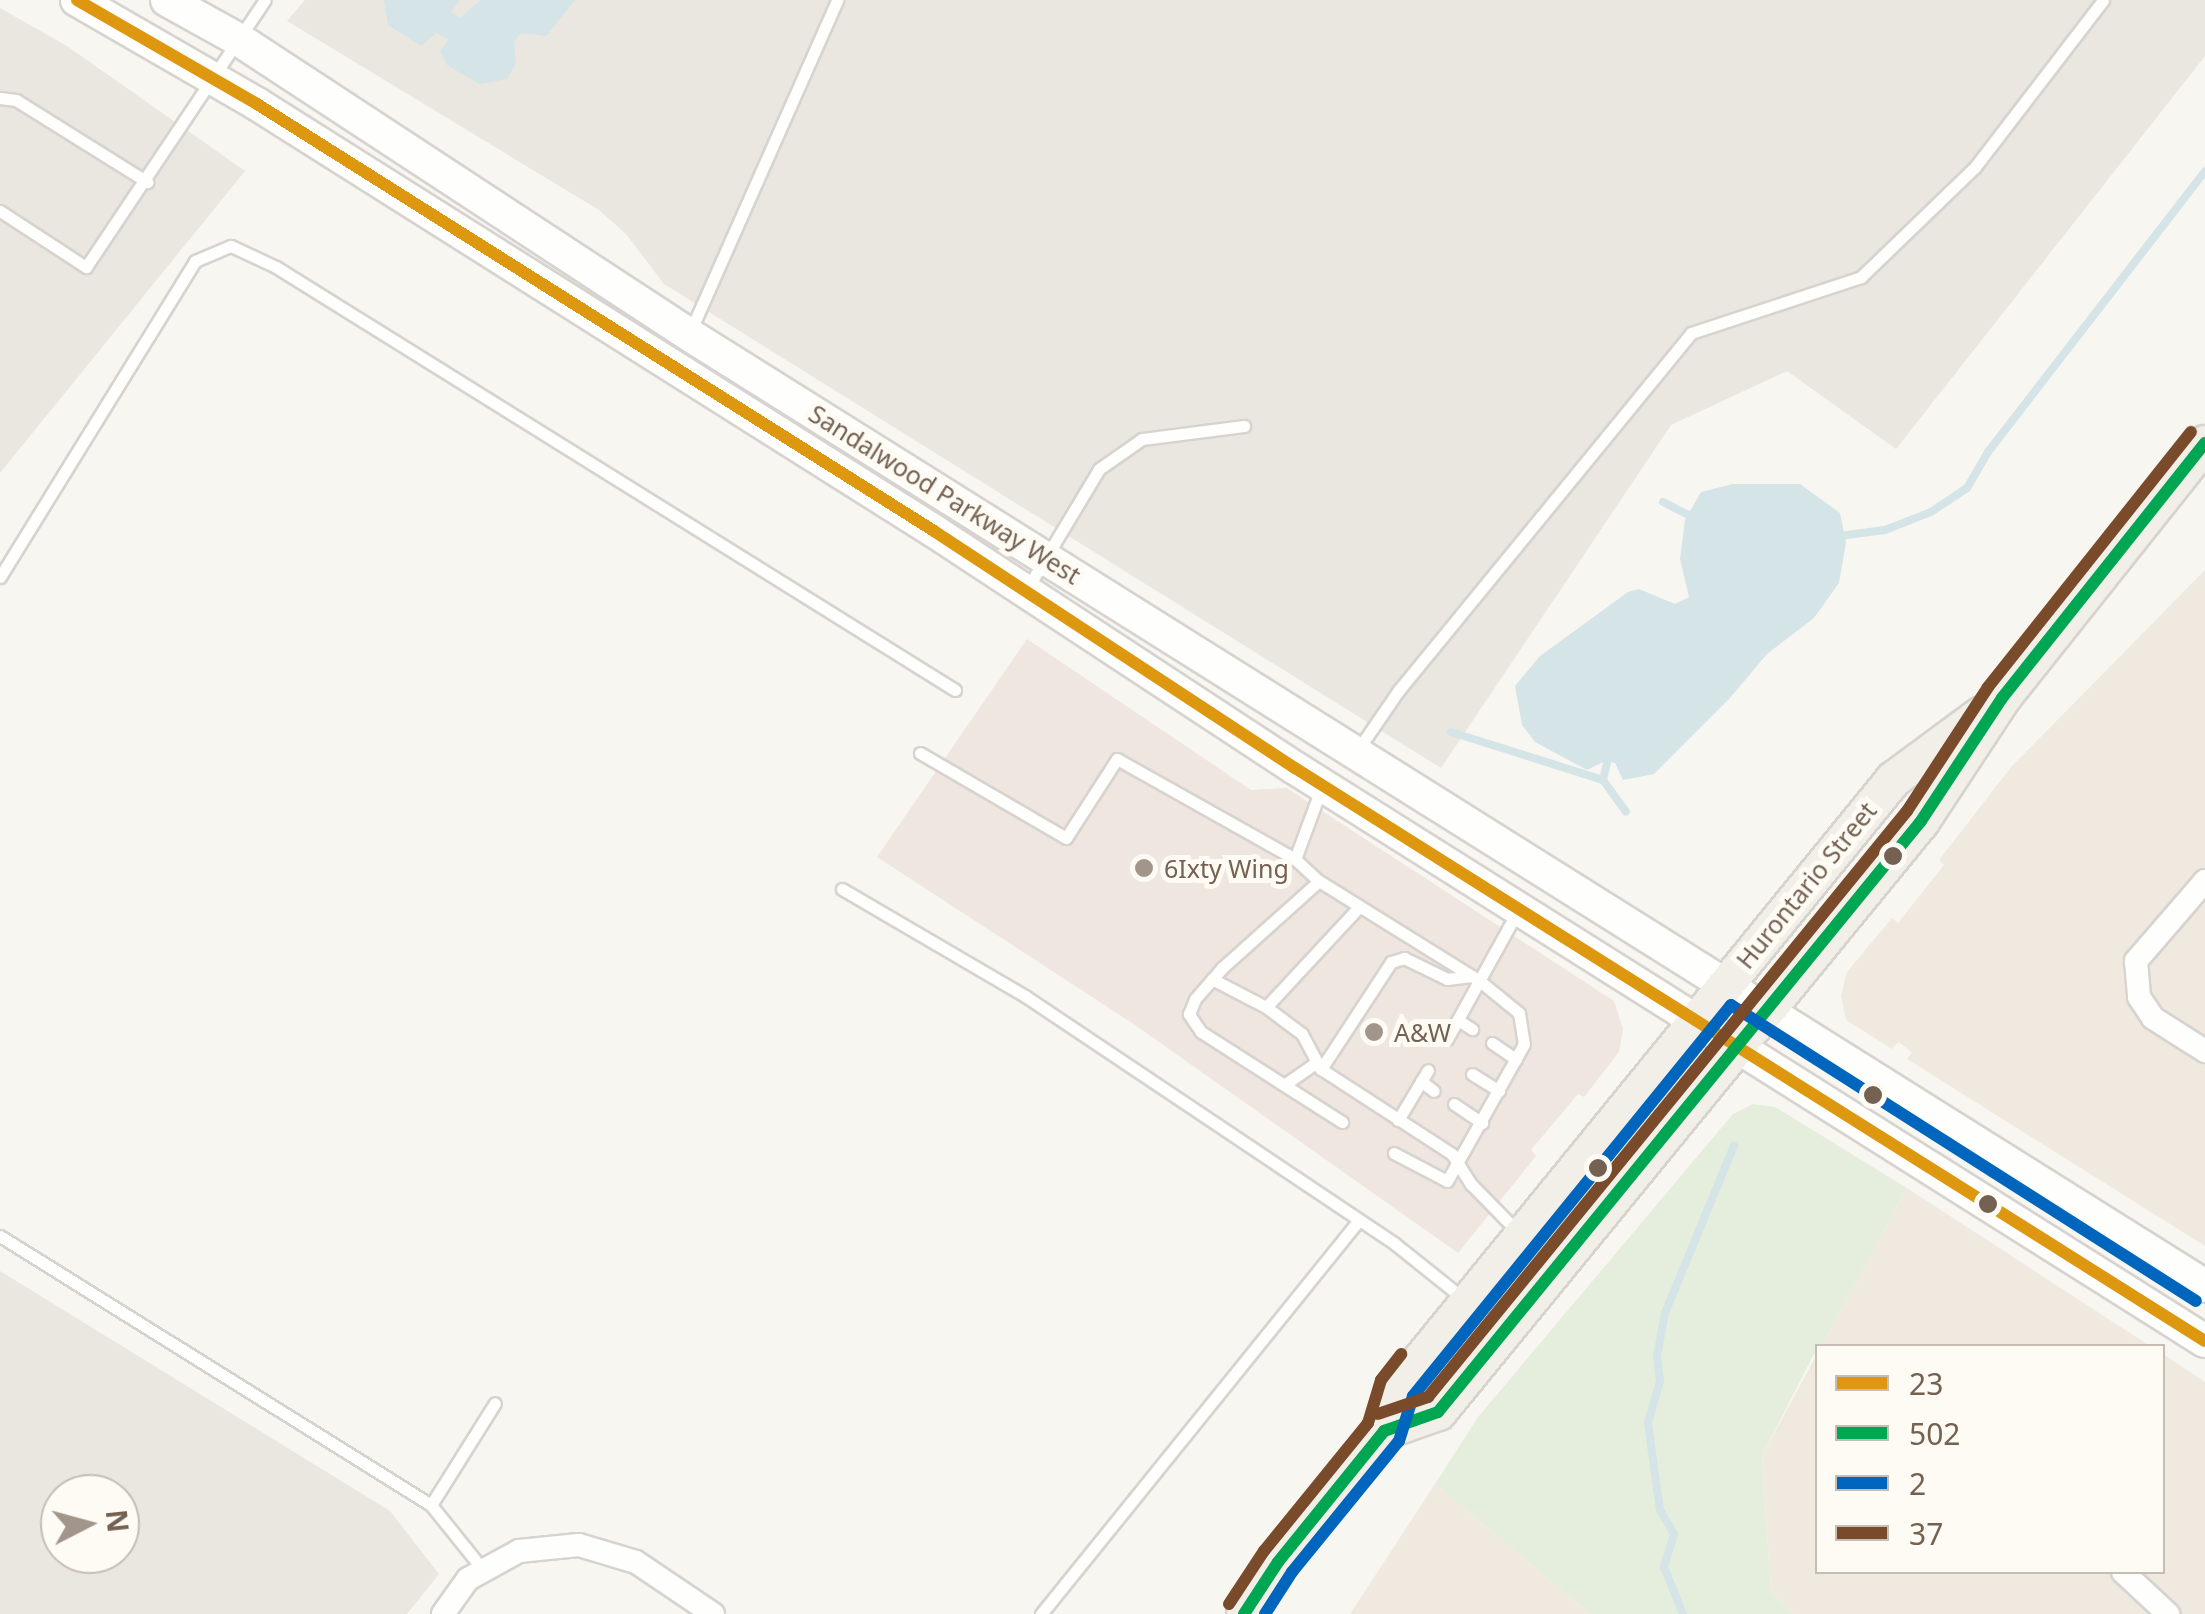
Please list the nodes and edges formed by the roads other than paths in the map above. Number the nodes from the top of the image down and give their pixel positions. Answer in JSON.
{"nodes":[{"id":1,"x":77,"y":0,"type":"edge"},
{"id":2,"x":168,"y":0,"type":"edge"},
{"id":3,"x":266,"y":0,"type":"edge"},
{"id":4,"x":837,"y":0,"type":"edge"},
{"id":5,"x":2103,"y":0,"type":"edge"},
{"id":6,"x":241,"y":41,"type":"junction"},
{"id":7,"x":214,"y":79,"type":"junction"},
{"id":8,"x":0,"y":98,"type":"edge"},
{"id":9,"x":146,"y":182,"type":"junction"},
{"id":10,"x":0,"y":212,"type":"edge"},
{"id":11,"x":688,"y":334,"type":"junction"},
{"id":12,"x":668,"y":366,"type":"junction"},
{"id":13,"x":1244,"y":426,"type":"dead end"},
{"id":14,"x":2205,"y":444,"type":"edge"},
{"id":15,"x":1047,"y":558,"type":"junction"},
{"id":16,"x":0,"y":577,"type":"edge"},
{"id":17,"x":1026,"y":589,"type":"junction"},
{"id":18,"x":955,"y":690,"type":"dead end"},
{"id":19,"x":2002,"y":698,"type":"junction"},
{"id":20,"x":1357,"y":750,"type":"junction"},
{"id":21,"x":920,"y":753,"type":"dead end"},
{"id":22,"x":1323,"y":785,"type":"junction"},
{"id":23,"x":1295,"y":859,"type":"junction"},
{"id":24,"x":2205,"y":881,"type":"edge"},
{"id":25,"x":1319,"y":882,"type":"junction"},
{"id":26,"x":842,"y":889,"type":"dead end"},
{"id":27,"x":1358,"y":908,"type":"junction"},
{"id":28,"x":1519,"y":908,"type":"junction"},
{"id":29,"x":1212,"y":979,"type":"junction"},
{"id":30,"x":1476,"y":979,"type":"junction"},
{"id":31,"x":1727,"y":982,"type":"junction"},
{"id":32,"x":1266,"y":1007,"type":"junction"},
{"id":33,"x":1768,"y":1008,"type":"junction"},
{"id":34,"x":1458,"y":1020,"type":"junction"},
{"id":35,"x":1696,"y":1020,"type":"junction"},
{"id":36,"x":1472,"y":1029,"type":"dead end"},
{"id":37,"x":1446,"y":1039,"type":"dead end"},
{"id":38,"x":1492,"y":1042,"type":"dead end"},
{"id":39,"x":1736,"y":1046,"type":"junction"},
{"id":40,"x":2205,"y":1051,"type":"edge"},
{"id":41,"x":1516,"y":1058,"type":"junction"},
{"id":42,"x":1319,"y":1066,"type":"junction"},
{"id":43,"x":1472,"y":1074,"type":"dead end"},
{"id":44,"x":1284,"y":1084,"type":"junction"},
{"id":45,"x":1434,"y":1091,"type":"dead end"},
{"id":46,"x":1499,"y":1091,"type":"junction"},
{"id":47,"x":1454,"y":1104,"type":"dead end"},
{"id":48,"x":1398,"y":1120,"type":"junction"},
{"id":49,"x":1342,"y":1122,"type":"dead end"},
{"id":50,"x":1482,"y":1124,"type":"junction"},
{"id":51,"x":1394,"y":1153,"type":"dead end"},
{"id":52,"x":1459,"y":1164,"type":"junction"},
{"id":53,"x":1359,"y":1220,"type":"junction"},
{"id":54,"x":1521,"y":1235,"type":"junction"},
{"id":55,"x":0,"y":1236,"type":"edge"},
{"id":56,"x":2205,"y":1286,"type":"edge"},
{"id":57,"x":1468,"y":1301,"type":"junction"},
{"id":58,"x":2205,"y":1340,"type":"edge"},
{"id":59,"x":494,"y":1402,"type":"dead end"},
{"id":60,"x":1384,"y":1430,"type":"junction"},
{"id":61,"x":430,"y":1505,"type":"junction"},
{"id":62,"x":484,"y":1571,"type":"junction"},
{"id":63,"x":2125,"y":1574,"type":"edge"},
{"id":64,"x":443,"y":1614,"type":"edge"},
{"id":65,"x":713,"y":1614,"type":"edge"},
{"id":66,"x":1041,"y":1614,"type":"edge"},
{"id":67,"x":1244,"y":1614,"type":"edge"},
{"id":68,"x":2168,"y":1614,"type":"edge"}],
"edges":[{"from":1,"to":7,"type":"main road","name":"Sandalwood Parkway West"},
{"from":2,"to":6,"type":"main road","name":"Sandalwood Parkway West"},
{"from":3,"to":6,"type":"lane"},
{"from":4,"to":11,"type":"lane"},
{"from":5,"to":20,"type":"lane"},
{"from":6,"to":7,"type":"lane"},
{"from":6,"to":11,"type":"main road","name":"Sandalwood Parkway West"},
{"from":7,"to":9,"type":"lane"},
{"from":7,"to":12,"type":"main road","name":"Sandalwood Parkway West"},
{"from":8,"to":9,"type":"lane"},
{"from":9,"to":10,"type":"lane"},
{"from":11,"to":12,"type":"lane"},
{"from":11,"to":15,"type":"main road","name":"Sandalwood Parkway West"},
{"from":12,"to":17,"type":"main road","name":"Sandalwood Parkway West"},
{"from":13,"to":15,"type":"lane"},
{"from":14,"to":19,"type":"main road","name":"Hurontario Street"},
{"from":15,"to":17,"type":"lane"},
{"from":15,"to":20,"type":"main road","name":"Sandalwood Parkway West"},
{"from":16,"to":18,"type":"lane"},
{"from":17,"to":22,"type":"main road","name":"Sandalwood Parkway West"},
{"from":19,"to":31,"type":"main road","name":"Hurontario Street"},
{"from":19,"to":33,"type":"main road","name":"Hurontario Street"},
{"from":20,"to":31,"type":"main road","name":"Sandalwood Parkway West"},
{"from":21,"to":23,"type":"lane"},
{"from":22,"to":23,"type":"lane"},
{"from":22,"to":28,"type":"main road","name":"Sandalwood Parkway West"},
{"from":23,"to":25,"type":"lane"},
{"from":24,"to":40,"type":"street"},
{"from":25,"to":27,"type":"lane"},
{"from":25,"to":29,"type":"lane"},
{"from":26,"to":53,"type":"lane"},
{"from":27,"to":30,"type":"lane"},
{"from":27,"to":32,"type":"lane"},
{"from":28,"to":30,"type":"lane"},
{"from":28,"to":35,"type":"main road","name":"Sandalwood Parkway West"},
{"from":29,"to":32,"type":"lane"},
{"from":29,"to":44,"type":"lane"},
{"from":30,"to":34,"type":"lane"},
{"from":30,"to":41,"type":"lane"},
{"from":30,"to":42,"type":"lane"},
{"from":31,"to":33,"type":"main road","name":"Sandalwood Parkway West"},
{"from":31,"to":35,"type":"main road","name":"Hurontario Street"},
{"from":32,"to":42,"type":"lane"},
{"from":33,"to":39,"type":"main road","name":"Hurontario Street"},
{"from":33,"to":56,"type":"main road","name":"Sandalwood Parkway West"},
{"from":34,"to":36,"type":"lane"},
{"from":34,"to":37,"type":"lane"},
{"from":35,"to":39,"type":"main road","name":"Sandalwood Parkway West"},
{"from":35,"to":54,"type":"main road","name":"Hurontario Street"},
{"from":38,"to":41,"type":"lane"},
{"from":39,"to":58,"type":"main road","name":"Sandalwood Parkway West"},
{"from":39,"to":60,"type":"main road","name":"Hurontario Street"},
{"from":41,"to":46,"type":"lane"},
{"from":42,"to":44,"type":"lane"},
{"from":42,"to":48,"type":"lane"},
{"from":43,"to":46,"type":"lane"},
{"from":44,"to":49,"type":"lane"},
{"from":45,"to":48,"type":"lane"},
{"from":46,"to":50,"type":"lane"},
{"from":47,"to":50,"type":"lane"},
{"from":48,"to":52,"type":"lane"},
{"from":50,"to":52,"type":"lane"},
{"from":51,"to":52,"type":"lane"},
{"from":52,"to":54,"type":"lane"},
{"from":53,"to":57,"type":"lane"},
{"from":53,"to":66,"type":"lane"},
{"from":54,"to":57,"type":"main road","name":"Hurontario Street"},
{"from":55,"to":61,"type":"lane"},
{"from":57,"to":60,"type":"main road","name":"Hurontario Street"},
{"from":59,"to":61,"type":"lane"},
{"from":60,"to":67,"type":"main road","name":"Hurontario Street"},
{"from":61,"to":62,"type":"lane"},
{"from":62,"to":64,"type":"street"},
{"from":62,"to":65,"type":"street"},
{"from":63,"to":68,"type":"street"}]}
